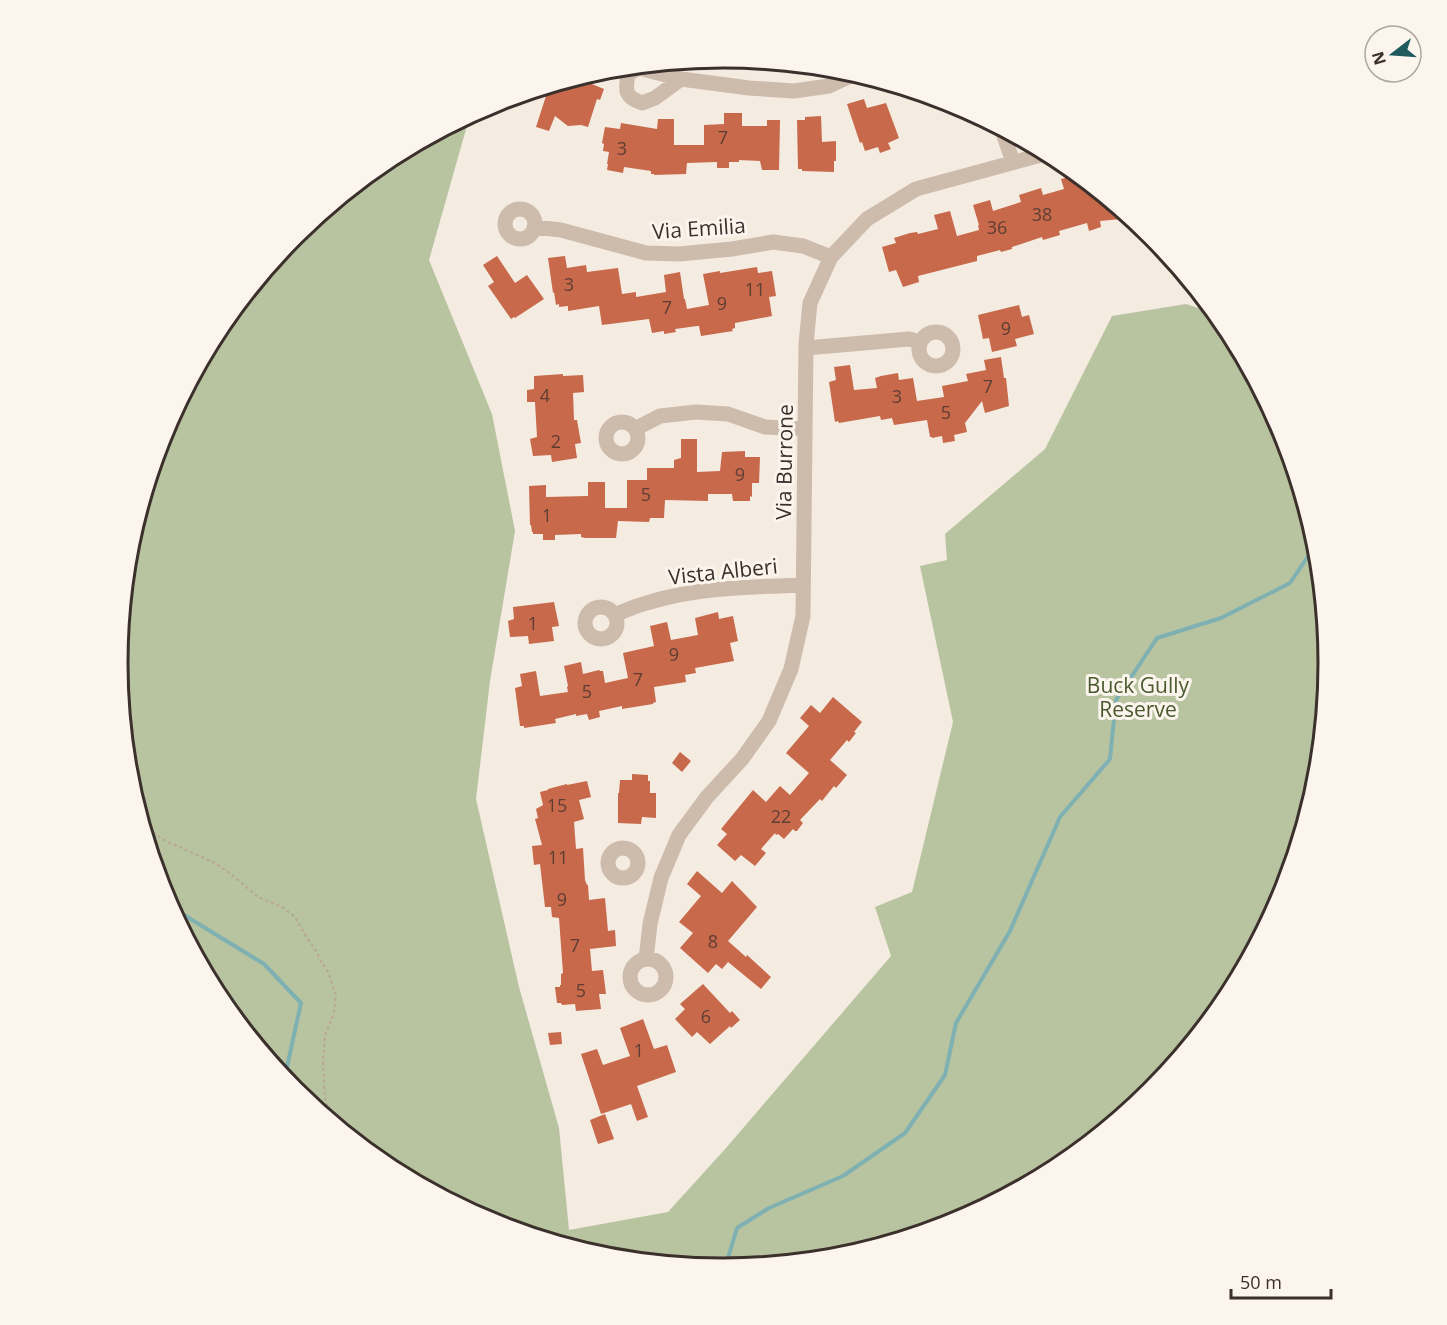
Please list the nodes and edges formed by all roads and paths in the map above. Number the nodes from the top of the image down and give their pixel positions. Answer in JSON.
{"nodes":[{"id":1,"x":681,"y":79,"type":"dead end"},
{"id":2,"x":842,"y":80,"type":"edge"},
{"id":3,"x":1005,"y":138,"type":"edge"},
{"id":4,"x":1035,"y":156,"type":"edge"},
{"id":5,"x":1013,"y":162,"type":"junction"},
{"id":6,"x":534,"y":227,"type":"dead end"},
{"id":7,"x":831,"y":257,"type":"junction"},
{"id":8,"x":920,"y":342,"type":"dead end"},
{"id":9,"x":806,"y":348,"type":"junction"},
{"id":10,"x":635,"y":429,"type":"dead end"},
{"id":11,"x":805,"y":429,"type":"junction"},
{"id":12,"x":803,"y":585,"type":"junction"},
{"id":13,"x":615,"y":615,"type":"dead end"},
{"id":14,"x":154,"y":833,"type":"edge"},
{"id":15,"x":638,"y":868,"type":"dead end"},
{"id":16,"x":661,"y":878,"type":"junction"},
{"id":17,"x":646,"y":959,"type":"dead end"},
{"id":18,"x":328,"y":1107,"type":"edge"}],
"edges":[{"from":1,"to":2,"type":"street"},
{"from":3,"to":5,"type":"street"},
{"from":4,"to":5,"type":"street","name":"Via Burrone"},
{"from":5,"to":7,"type":"street","name":"Via Burrone"},
{"from":6,"to":7,"type":"street","name":"Via Emilia"},
{"from":7,"to":9,"type":"street","name":"Via Burrone"},
{"from":8,"to":9,"type":"street"},
{"from":9,"to":11,"type":"street","name":"Via Burrone"},
{"from":10,"to":11,"type":"street"},
{"from":11,"to":12,"type":"street","name":"Via Burrone"},
{"from":12,"to":13,"type":"street","name":"Vista Alberi"},
{"from":12,"to":16,"type":"street","name":"Via Burrone"},
{"from":14,"to":18,"type":"path"},
{"from":15,"to":16,"type":"street"},
{"from":16,"to":17,"type":"street","name":"Via Burrone"}]}
